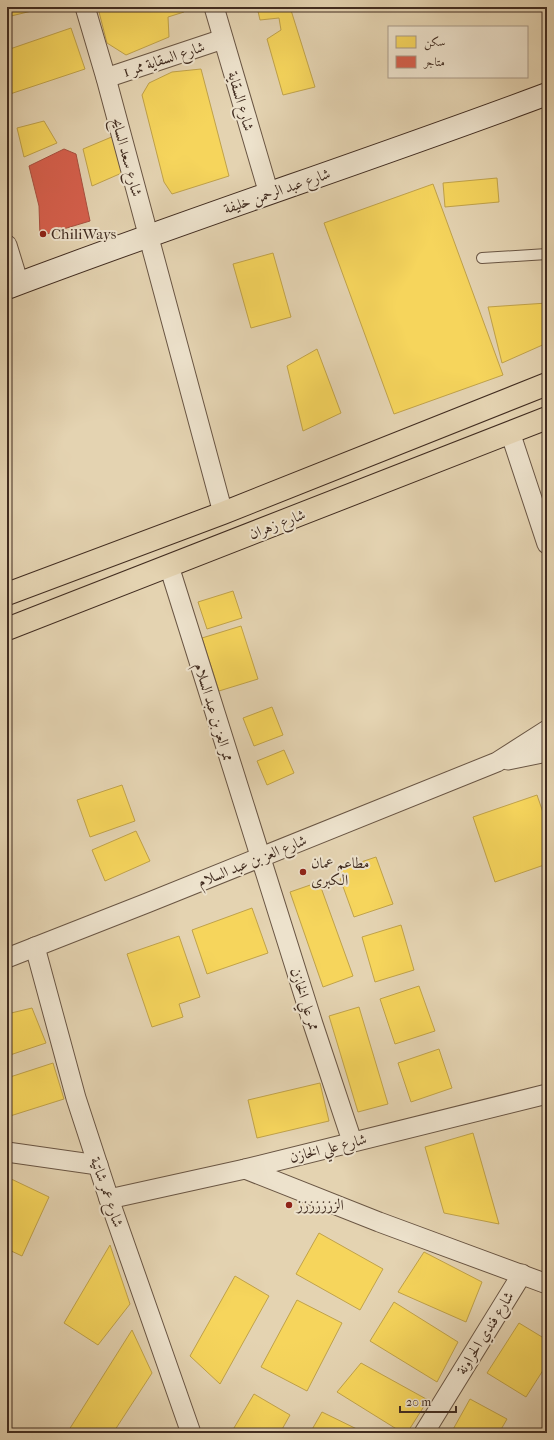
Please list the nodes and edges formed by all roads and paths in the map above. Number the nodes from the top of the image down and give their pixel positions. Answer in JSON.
{"nodes":[{"id":1,"x":85,"y":7,"type":"edge"},
{"id":2,"x":214,"y":7,"type":"edge"},
{"id":3,"x":223,"y":39,"type":"junction"},
{"id":4,"x":106,"y":78,"type":"junction"},
{"id":5,"x":547,"y":94,"type":"edge"},
{"id":6,"x":269,"y":194,"type":"junction"},
{"id":7,"x":147,"y":236,"type":"junction"},
{"id":8,"x":7,"y":245,"type":"edge"},
{"id":9,"x":547,"y":254,"type":"edge"},
{"id":10,"x":482,"y":258,"type":"dead end"},
{"id":11,"x":13,"y":286,"type":"edge"},
{"id":12,"x":547,"y":384,"type":"edge"},
{"id":13,"x":547,"y":418,"type":"edge"},
{"id":14,"x":510,"y":432,"type":"junction"},
{"id":15,"x":223,"y":513,"type":"junction"},
{"id":16,"x":547,"y":544,"type":"edge"},
{"id":17,"x":169,"y":566,"type":"junction"},
{"id":18,"x":7,"y":594,"type":"edge"},
{"id":19,"x":7,"y":629,"type":"edge"},
{"id":20,"x":547,"y":730,"type":"edge"},
{"id":21,"x":547,"y":752,"type":"edge"},
{"id":22,"x":497,"y":762,"type":"junction"},
{"id":23,"x":260,"y":857,"type":"junction"},
{"id":24,"x":35,"y":947,"type":"junction"},
{"id":25,"x":7,"y":958,"type":"edge"},
{"id":26,"x":547,"y":1094,"type":"edge"},
{"id":27,"x":352,"y":1141,"type":"junction"},
{"id":28,"x":7,"y":1152,"type":"edge"},
{"id":29,"x":98,"y":1165,"type":"junction"},
{"id":30,"x":245,"y":1169,"type":"junction"},
{"id":31,"x":109,"y":1199,"type":"junction"},
{"id":32,"x":522,"y":1274,"type":"junction"},
{"id":33,"x":547,"y":1284,"type":"edge"},
{"id":34,"x":192,"y":1433,"type":"edge"},
{"id":35,"x":424,"y":1433,"type":"edge"}],
"edges":[{"from":1,"to":4,"type":"street","name":"شارع سعد السايح"},
{"from":2,"to":3,"type":"street","name":"شارع السقاية"},
{"from":3,"to":4,"type":"street","name":"شارع السقاية ممر 1"},
{"from":3,"to":6,"type":"street","name":"شارع السقاية"},
{"from":4,"to":7,"type":"street","name":"شارع سعد السايح"},
{"from":5,"to":6,"type":"street","name":"شارع عبد الرحمن خليفة"},
{"from":6,"to":7,"type":"street","name":"شارع عبد الرحمن خليفة"},
{"from":7,"to":11,"type":"street","name":"شارع عبد الرحمن خليفة"},
{"from":7,"to":15,"type":"street","name":"شارع سعد السايح"},
{"from":8,"to":11,"type":"street"},
{"from":9,"to":10,"type":"lane"},
{"from":12,"to":15,"type":"main road","name":"شارع زهران"},
{"from":13,"to":14,"type":"main road","name":"شارع زهران"},
{"from":14,"to":16,"type":"street"},
{"from":14,"to":17,"type":"main road","name":"شارع زهران"},
{"from":15,"to":18,"type":"main road","name":"شارع زهران"},
{"from":17,"to":19,"type":"main road","name":"شارع زهران"},
{"from":17,"to":23,"type":"street","name":"ممر العز بن عبد السلام"},
{"from":20,"to":22,"type":"street","name":"شارع العز بن عبد السلام"},
{"from":21,"to":22,"type":"street","name":"شارع العز بن عبد السلام"},
{"from":22,"to":23,"type":"street","name":"شارع العز بن عبد السلام"},
{"from":23,"to":24,"type":"street","name":"شارع العز بن عبد السلام"},
{"from":23,"to":27,"type":"street","name":"ممر علي الخازن"},
{"from":24,"to":25,"type":"street","name":"شارع العز بن عبد السلام"},
{"from":24,"to":29,"type":"street","name":"شارع عمر شاتية"},
{"from":26,"to":27,"type":"street","name":"شارع علي الخازن"},
{"from":27,"to":30,"type":"street","name":"شارع علي الخازن"},
{"from":28,"to":29,"type":"street"},
{"from":29,"to":31,"type":"street","name":"شارع عمر شاتية"},
{"from":30,"to":31,"type":"street","name":"شارع علي الخازن"},
{"from":30,"to":32,"type":"street"},
{"from":31,"to":34,"type":"street","name":"شارع عمر شاتية"},
{"from":32,"to":33,"type":"street"},
{"from":32,"to":35,"type":"street","name":"شارع فندي الحراونة"}]}
